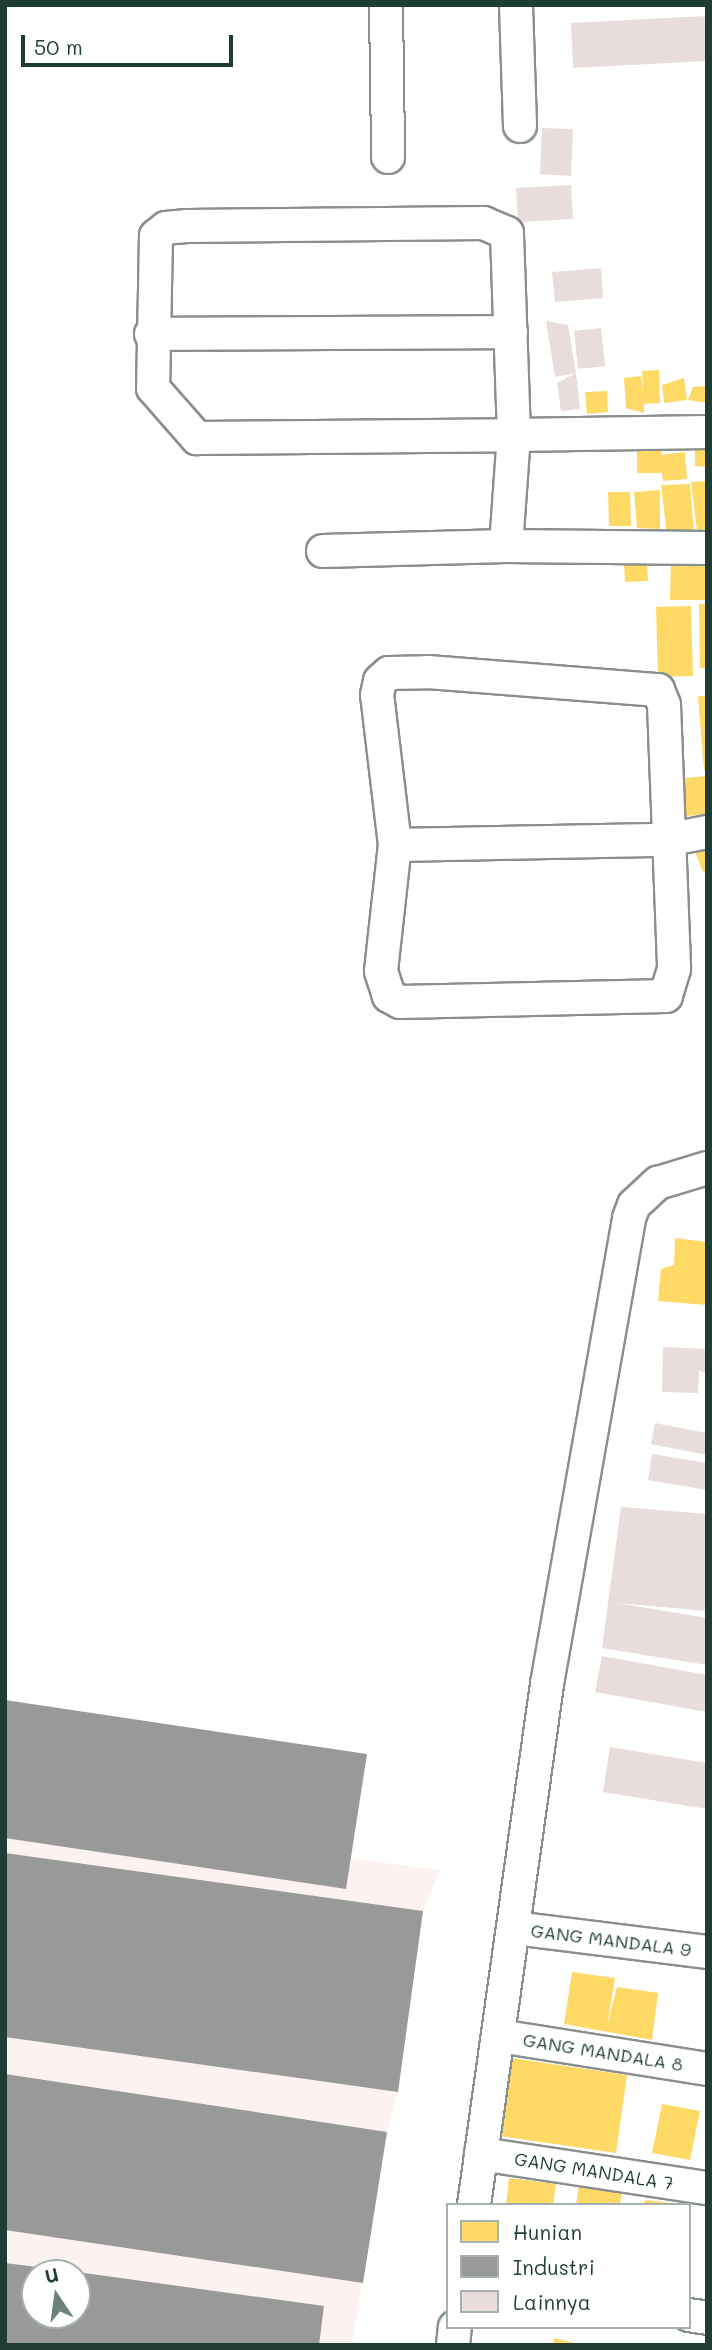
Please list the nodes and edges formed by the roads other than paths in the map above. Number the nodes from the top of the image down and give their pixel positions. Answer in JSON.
{"nodes":[{"id":1,"x":386,"y":5,"type":"edge"},
{"id":2,"x":516,"y":5,"type":"edge"},
{"id":3,"x":520,"y":126,"type":"dead end"},
{"id":4,"x":388,"y":157,"type":"dead end"},
{"id":5,"x":511,"y":332,"type":"junction"},
{"id":6,"x":151,"y":334,"type":"junction"},
{"id":7,"x":707,"y":432,"type":"edge"},
{"id":8,"x":513,"y":435,"type":"junction"},
{"id":9,"x":506,"y":546,"type":"junction"},
{"id":10,"x":707,"y":548,"type":"edge"},
{"id":11,"x":323,"y":551,"type":"dead end"},
{"id":12,"x":707,"y":832,"type":"edge"},
{"id":13,"x":666,"y":840,"type":"junction"},
{"id":14,"x":396,"y":845,"type":"junction"},
{"id":15,"x":696,"y":1170,"type":"edge"},
{"id":16,"x":515,"y":1928,"type":"junction"},
{"id":17,"x":707,"y":1952,"type":"edge"},
{"id":18,"x":499,"y":2036,"type":"junction"},
{"id":19,"x":707,"y":2069,"type":"edge"},
{"id":20,"x":481,"y":2154,"type":"junction"},
{"id":21,"x":707,"y":2188,"type":"edge"},
{"id":22,"x":474,"y":2203,"type":"edge"}],
"edges":[{"from":1,"to":4,"type":"street"},
{"from":2,"to":3,"type":"street"},
{"from":5,"to":6,"type":"street"},
{"from":5,"to":6,"type":"street"},
{"from":5,"to":8,"type":"street"},
{"from":6,"to":8,"type":"street"},
{"from":7,"to":8,"type":"street"},
{"from":8,"to":9,"type":"street"},
{"from":9,"to":10,"type":"street"},
{"from":9,"to":11,"type":"street"},
{"from":12,"to":13,"type":"street"},
{"from":13,"to":14,"type":"street"},
{"from":13,"to":14,"type":"street"},
{"from":13,"to":14,"type":"street"},
{"from":15,"to":16,"type":"street"},
{"from":16,"to":17,"type":"street","name":"GANG MANDALA 9"},
{"from":16,"to":18,"type":"street"},
{"from":18,"to":19,"type":"street","name":"GANG MANDALA 8"},
{"from":18,"to":20,"type":"street"},
{"from":20,"to":21,"type":"street","name":"GANG MANDALA 7"},
{"from":20,"to":22,"type":"street"}]}
